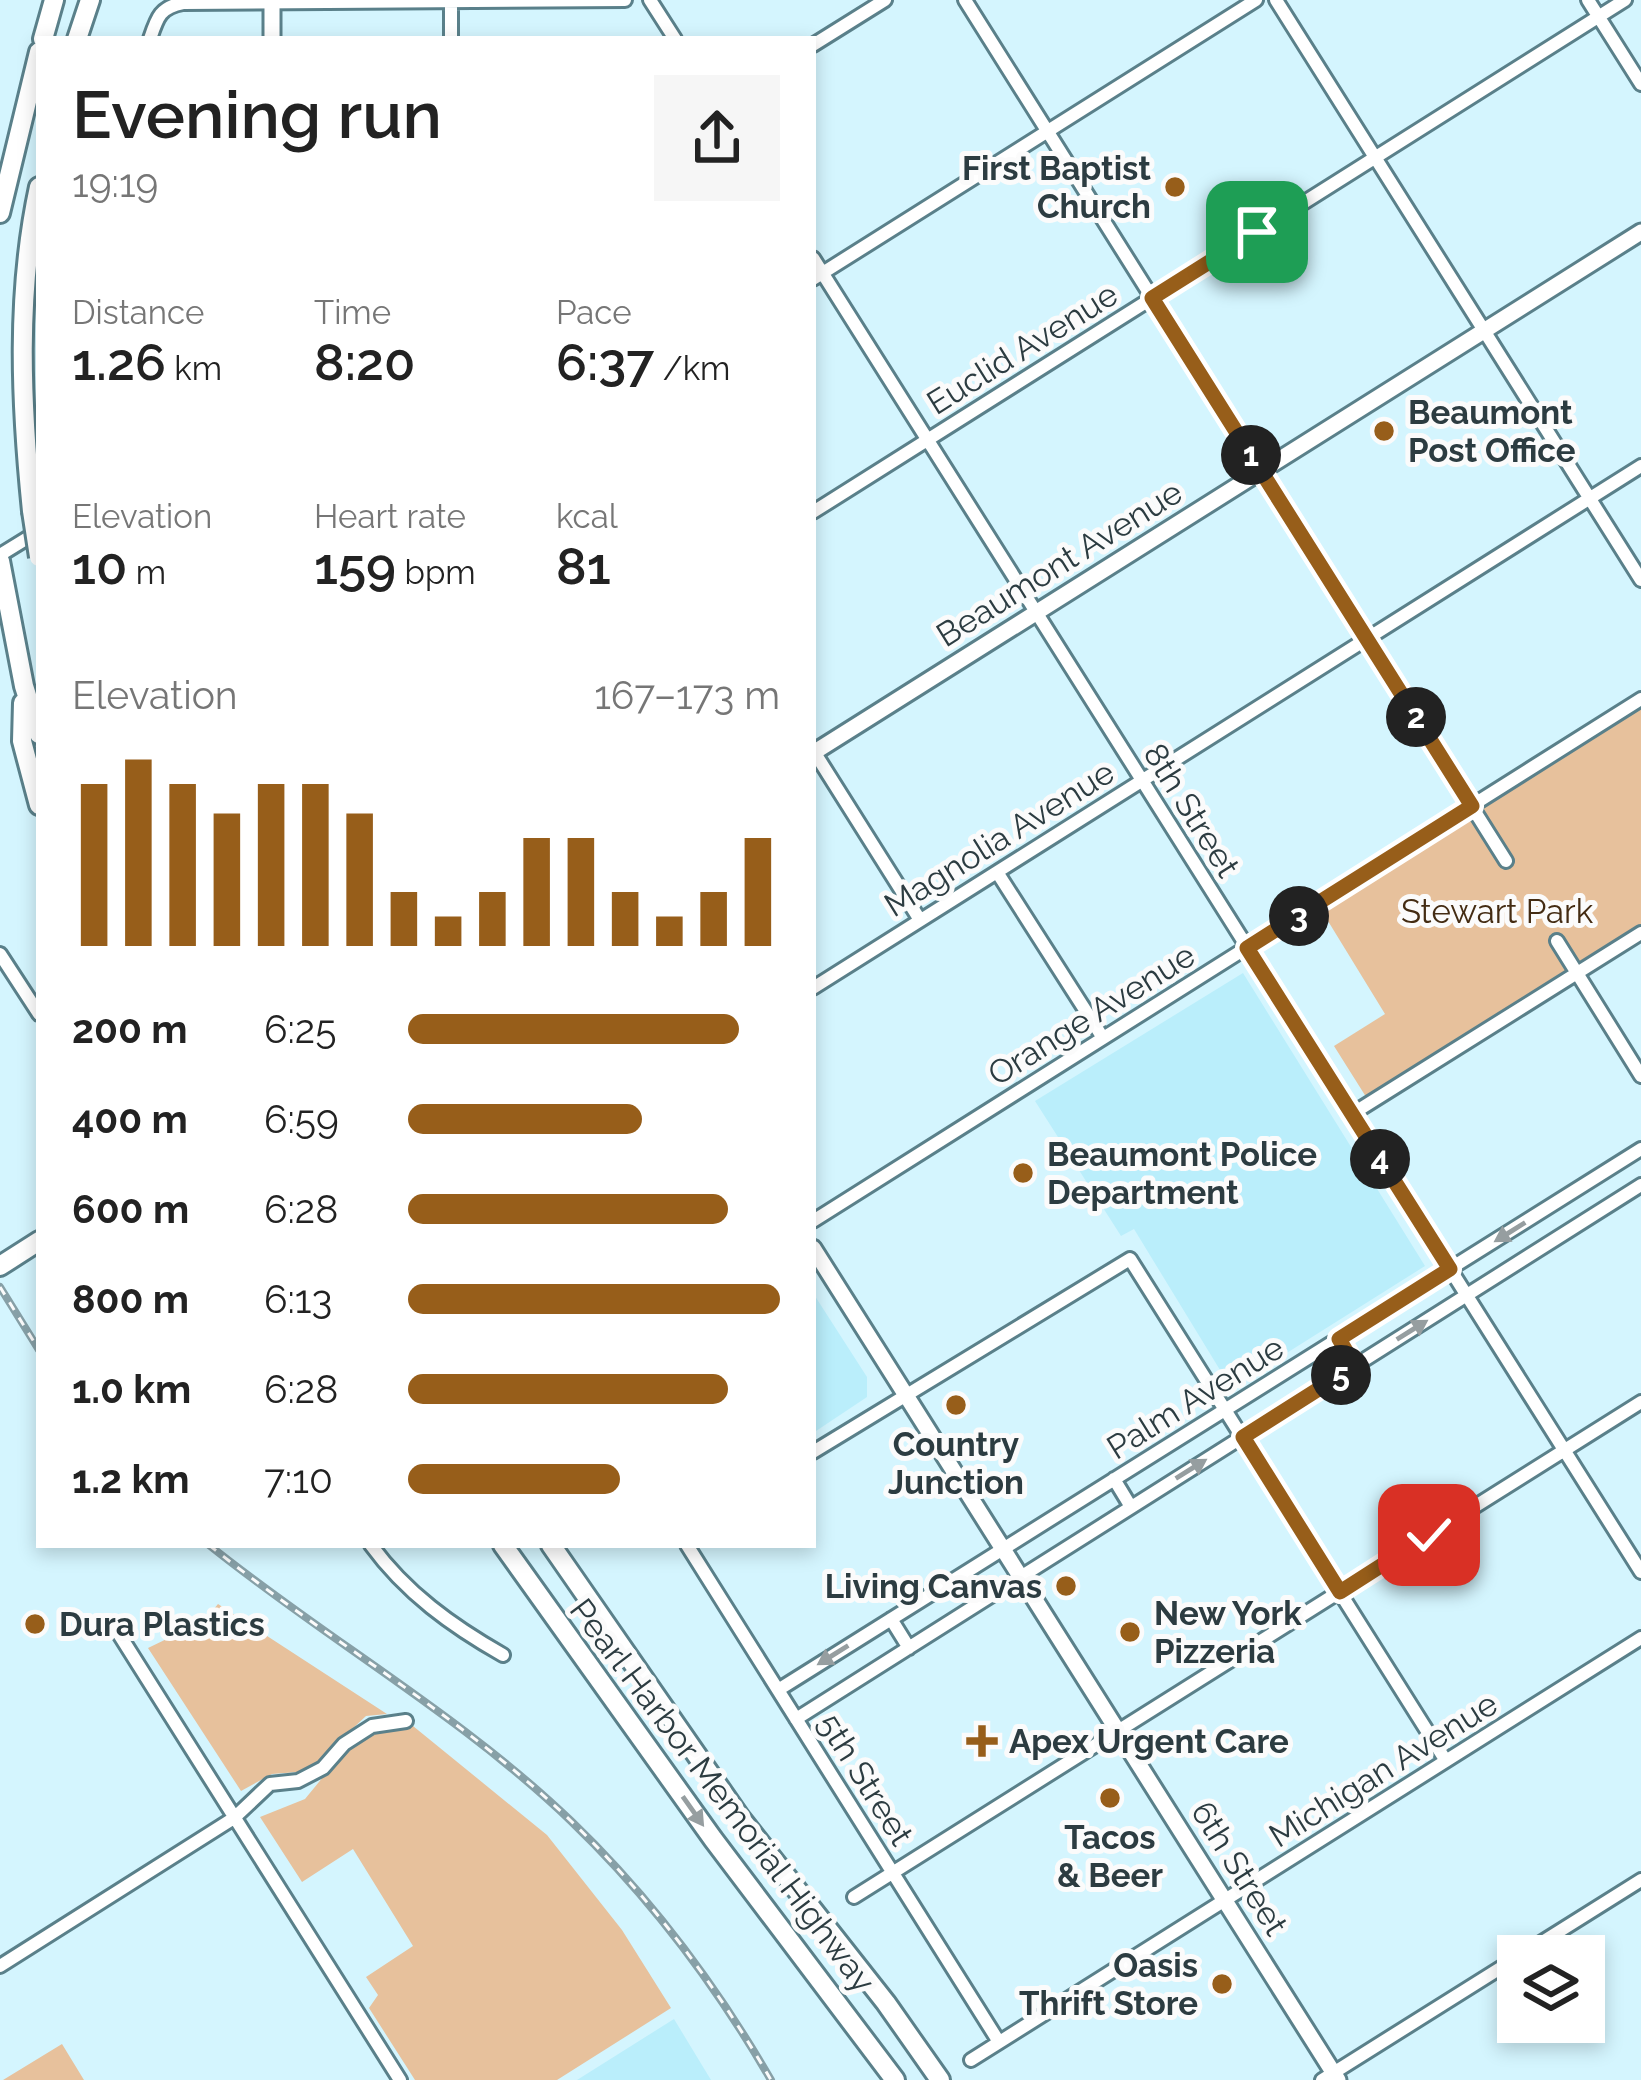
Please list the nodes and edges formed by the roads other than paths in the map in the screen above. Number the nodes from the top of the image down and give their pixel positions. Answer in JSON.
{"nodes":[{"id":1,"x":54,"y":0,"type":"edge"},
{"id":2,"x":90,"y":0,"type":"edge"},
{"id":3,"x":625,"y":0,"type":"edge"},
{"id":4,"x":650,"y":0,"type":"edge"},
{"id":5,"x":885,"y":0,"type":"edge"},
{"id":6,"x":965,"y":0,"type":"edge"},
{"id":7,"x":1256,"y":0,"type":"edge"},
{"id":8,"x":1276,"y":0,"type":"edge"},
{"id":9,"x":1588,"y":0,"type":"edge"},
{"id":10,"x":1625,"y":0,"type":"edge"},
{"id":11,"x":272,"y":2,"type":"edge"},
{"id":12,"x":451,"y":2,"type":"edge"},
{"id":13,"x":1599,"y":17,"type":"junction"},
{"id":14,"x":44,"y":36,"type":"edge"},
{"id":15,"x":78,"y":36,"type":"edge"},
{"id":16,"x":152,"y":36,"type":"edge"},
{"id":17,"x":272,"y":36,"type":"edge"},
{"id":18,"x":451,"y":36,"type":"edge"},
{"id":19,"x":673,"y":36,"type":"edge"},
{"id":20,"x":816,"y":43,"type":"edge"},
{"id":21,"x":36,"y":64,"type":"edge"},
{"id":22,"x":1641,"y":84,"type":"edge"},
{"id":23,"x":1047,"y":131,"type":"junction"},
{"id":24,"x":1375,"y":158,"type":"junction"},
{"id":25,"x":36,"y":206,"type":"edge"},
{"id":26,"x":0,"y":213,"type":"edge"},
{"id":27,"x":1641,"y":232,"type":"edge"},
{"id":28,"x":818,"y":276,"type":"edge"},
{"id":29,"x":1152,"y":298,"type":"junction"},
{"id":30,"x":1484,"y":331,"type":"junction"},
{"id":31,"x":927,"y":440,"type":"junction"},
{"id":32,"x":1641,"y":466,"type":"edge"},
{"id":33,"x":1261,"y":471,"type":"junction"},
{"id":34,"x":1590,"y":499,"type":"junction"},
{"id":35,"x":816,"y":510,"type":"edge"},
{"id":36,"x":36,"y":521,"type":"edge"},
{"id":37,"x":0,"y":558,"type":"edge"},
{"id":38,"x":1641,"y":580,"type":"edge"},
{"id":39,"x":1036,"y":613,"type":"junction"},
{"id":40,"x":1367,"y":639,"type":"junction"},
{"id":41,"x":24,"y":686,"type":"junction"},
{"id":42,"x":1641,"y":699,"type":"edge"},
{"id":43,"x":36,"y":724,"type":"edge"},
{"id":44,"x":816,"y":750,"type":"edge"},
{"id":45,"x":816,"y":757,"type":"edge"},
{"id":46,"x":1142,"y":781,"type":"junction"},
{"id":47,"x":36,"y":794,"type":"edge"},
{"id":48,"x":1472,"y":806,"type":"junction"},
{"id":49,"x":1506,"y":861,"type":"dead end"},
{"id":50,"x":997,"y":872,"type":"junction"},
{"id":51,"x":920,"y":920,"type":"junction"},
{"id":52,"x":1641,"y":933,"type":"edge"},
{"id":53,"x":1556,"y":941,"type":"dead end"},
{"id":54,"x":1247,"y":948,"type":"junction"},
{"id":55,"x":0,"y":954,"type":"edge"},
{"id":56,"x":1576,"y":973,"type":"junction"},
{"id":57,"x":816,"y":986,"type":"edge"},
{"id":58,"x":36,"y":1009,"type":"edge"},
{"id":59,"x":1102,"y":1038,"type":"junction"},
{"id":60,"x":1641,"y":1076,"type":"edge"},
{"id":61,"x":1352,"y":1114,"type":"junction"},
{"id":62,"x":1641,"y":1149,"type":"edge"},
{"id":63,"x":1641,"y":1185,"type":"edge"},
{"id":64,"x":1562,"y":1199,"type":"junction"},
{"id":65,"x":816,"y":1219,"type":"edge"},
{"id":66,"x":1578,"y":1225,"type":"junction"},
{"id":67,"x":30,"y":1247,"type":"edge"},
{"id":68,"x":816,"y":1253,"type":"edge"},
{"id":69,"x":0,"y":1266,"type":"edge"},
{"id":70,"x":1450,"y":1269,"type":"junction"},
{"id":71,"x":1466,"y":1295,"type":"junction"},
{"id":72,"x":1339,"y":1339,"type":"junction"},
{"id":73,"x":1355,"y":1366,"type":"junction"},
{"id":74,"x":906,"y":1395,"type":"junction"},
{"id":75,"x":1641,"y":1402,"type":"edge"},
{"id":76,"x":1226,"y":1410,"type":"junction"},
{"id":77,"x":1243,"y":1437,"type":"junction"},
{"id":78,"x":816,"y":1450,"type":"edge"},
{"id":79,"x":1564,"y":1450,"type":"junction"},
{"id":80,"x":1114,"y":1479,"type":"junction"},
{"id":81,"x":1131,"y":1508,"type":"junction"},
{"id":82,"x":373,"y":1548,"type":"edge"},
{"id":83,"x":501,"y":1548,"type":"edge"},
{"id":84,"x":553,"y":1548,"type":"edge"},
{"id":85,"x":567,"y":1548,"type":"edge"},
{"id":86,"x":689,"y":1548,"type":"edge"},
{"id":87,"x":1003,"y":1548,"type":"junction"},
{"id":88,"x":1641,"y":1572,"type":"edge"},
{"id":89,"x":1022,"y":1577,"type":"junction"},
{"id":90,"x":1340,"y":1592,"type":"junction"},
{"id":91,"x":595,"y":1606,"type":"junction"},
{"id":92,"x":891,"y":1619,"type":"junction"},
{"id":93,"x":119,"y":1634,"type":"dead end"},
{"id":94,"x":1641,"y":1638,"type":"edge"},
{"id":95,"x":909,"y":1648,"type":"junction"},
{"id":96,"x":503,"y":1654,"type":"dead end"},
{"id":97,"x":778,"y":1690,"type":"junction"},
{"id":98,"x":796,"y":1719,"type":"junction"},
{"id":99,"x":406,"y":1721,"type":"dead end"},
{"id":100,"x":1119,"y":1730,"type":"junction"},
{"id":101,"x":1446,"y":1761,"type":"junction"},
{"id":102,"x":234,"y":1817,"type":"junction"},
{"id":103,"x":892,"y":1873,"type":"junction"},
{"id":104,"x":1641,"y":1880,"type":"edge"},
{"id":105,"x":854,"y":1897,"type":"dead end"},
{"id":106,"x":1225,"y":1900,"type":"junction"},
{"id":107,"x":1553,"y":1935,"type":"edge"},
{"id":108,"x":0,"y":1966,"type":"edge"},
{"id":109,"x":1497,"y":1970,"type":"edge"},
{"id":110,"x":999,"y":2042,"type":"junction"},
{"id":111,"x":971,"y":2060,"type":"dead end"},
{"id":112,"x":1331,"y":2078,"type":"edge"},
{"id":113,"x":400,"y":2080,"type":"edge"},
{"id":114,"x":895,"y":2080,"type":"edge"},
{"id":115,"x":940,"y":2080,"type":"edge"}],
"edges":[{"from":1,"to":14,"type":"highway"},
{"from":2,"to":15,"type":"highway"},
{"from":3,"to":12,"type":"street"},
{"from":4,"to":19,"type":"street"},
{"from":5,"to":20,"type":"street"},
{"from":6,"to":23,"type":"street"},
{"from":7,"to":23,"type":"street"},
{"from":8,"to":24,"type":"street"},
{"from":9,"to":13,"type":"street"},
{"from":10,"to":13,"type":"street","name":"Euclid Avenue"},
{"from":11,"to":12,"type":"street"},
{"from":11,"to":16,"type":"street"},
{"from":11,"to":17,"type":"main road"},
{"from":12,"to":18,"type":"street"},
{"from":13,"to":22,"type":"street"},
{"from":13,"to":24,"type":"street","name":"Euclid Avenue"},
{"from":21,"to":26,"type":"highway"},
{"from":23,"to":28,"type":"street"},
{"from":23,"to":29,"type":"street"},
{"from":24,"to":29,"type":"street","name":"Euclid Avenue"},
{"from":24,"to":30,"type":"street"},
{"from":25,"to":36,"type":"highway"},
{"from":27,"to":30,"type":"main road","name":"Beaumont Avenue"},
{"from":28,"to":31,"type":"street","name":"8th Street"},
{"from":29,"to":31,"type":"street","name":"Euclid Avenue"},
{"from":29,"to":33,"type":"street"},
{"from":30,"to":33,"type":"main road","name":"Beaumont Avenue"},
{"from":30,"to":34,"type":"street"},
{"from":31,"to":35,"type":"street","name":"Euclid Avenue"},
{"from":31,"to":39,"type":"street","name":"8th Street"},
{"from":32,"to":34,"type":"street","name":"Magnolia Avenue"},
{"from":33,"to":39,"type":"main road","name":"Beaumont Avenue"},
{"from":33,"to":40,"type":"street"},
{"from":34,"to":38,"type":"street"},
{"from":34,"to":40,"type":"street","name":"Magnolia Avenue"},
{"from":36,"to":37,"type":"street"},
{"from":37,"to":41,"type":"highway"},
{"from":39,"to":44,"type":"main road","name":"Beaumont Avenue"},
{"from":39,"to":46,"type":"street","name":"8th Street"},
{"from":40,"to":46,"type":"street","name":"Magnolia Avenue"},
{"from":40,"to":48,"type":"street"},
{"from":41,"to":43,"type":"highway"},
{"from":41,"to":47,"type":"highway"},
{"from":42,"to":48,"type":"street","name":"Orange Avenue"},
{"from":45,"to":51,"type":"street"},
{"from":46,"to":50,"type":"street","name":"Magnolia Avenue"},
{"from":46,"to":54,"type":"street","name":"8th Street"},
{"from":48,"to":49,"type":"street"},
{"from":48,"to":54,"type":"street","name":"Orange Avenue"},
{"from":50,"to":51,"type":"street","name":"Magnolia Avenue"},
{"from":50,"to":59,"type":"street"},
{"from":51,"to":57,"type":"street","name":"Magnolia Avenue"},
{"from":52,"to":56,"type":"street"},
{"from":53,"to":56,"type":"street"},
{"from":54,"to":59,"type":"street","name":"Orange Avenue"},
{"from":54,"to":61,"type":"street","name":"8th Street"},
{"from":55,"to":58,"type":"street"},
{"from":56,"to":60,"type":"street"},
{"from":56,"to":61,"type":"street"},
{"from":59,"to":65,"type":"street","name":"Orange Avenue"},
{"from":61,"to":70,"type":"street","name":"8th Street"},
{"from":62,"to":64,"type":"street","name":"Palm Avenue"},
{"from":63,"to":66,"type":"street","name":"Palm Avenue"},
{"from":64,"to":66,"type":"street"},
{"from":64,"to":70,"type":"street","name":"Palm Avenue","one_way":true},
{"from":66,"to":71,"type":"street","name":"Palm Avenue"},
{"from":67,"to":69,"type":"highway"},
{"from":68,"to":74,"type":"main road","name":"6th Street"},
{"from":70,"to":71,"type":"street","name":"8th Street"},
{"from":70,"to":72,"type":"street","name":"Palm Avenue"},
{"from":73,"to":71,"type":"street","name":"Palm Avenue","one_way":true},
{"from":71,"to":79,"type":"street","name":"8th Street"},
{"from":72,"to":73,"type":"street"},
{"from":72,"to":76,"type":"street","name":"Palm Avenue"},
{"from":73,"to":77,"type":"street","name":"Palm Avenue"},
{"from":74,"to":76,"type":"street"},
{"from":74,"to":78,"type":"street"},
{"from":74,"to":87,"type":"main road","name":"6th Street"},
{"from":75,"to":79,"type":"street"},
{"from":76,"to":77,"type":"street"},
{"from":76,"to":80,"type":"street","name":"Palm Avenue"},
{"from":81,"to":77,"type":"street","name":"Palm Avenue","one_way":true},
{"from":77,"to":90,"type":"street"},
{"from":79,"to":88,"type":"street","name":"8th Street"},
{"from":79,"to":90,"type":"street"},
{"from":80,"to":81,"type":"street"},
{"from":80,"to":87,"type":"street","name":"Palm Avenue"},
{"from":81,"to":89,"type":"street","name":"Palm Avenue"},
{"from":82,"to":96,"type":"street"},
{"from":83,"to":114,"type":"highway","name":"Pearl Harbor Memorial Highway","one_way":true},
{"from":84,"to":91,"type":"highway","name":"Pearl Harbor Memorial Highway"},
{"from":85,"to":91,"type":"highway"},
{"from":86,"to":97,"type":"street","name":"5th Street"},
{"from":87,"to":89,"type":"main road","name":"6th Street"},
{"from":87,"to":92,"type":"street","name":"Palm Avenue"},
{"from":89,"to":95,"type":"street","name":"Palm Avenue"},
{"from":89,"to":100,"type":"main road","name":"6th Street"},
{"from":90,"to":100,"type":"street"},
{"from":90,"to":101,"type":"street"},
{"from":91,"to":115,"type":"highway","name":"Pearl Harbor Memorial Highway"},
{"from":92,"to":95,"type":"street"},
{"from":92,"to":97,"type":"street","name":"Palm Avenue","one_way":true},
{"from":93,"to":102,"type":"street"},
{"from":94,"to":101,"type":"street","name":"Michigan Avenue"},
{"from":95,"to":98,"type":"street","name":"Palm Avenue"},
{"from":97,"to":98,"type":"street","name":"5th Street"},
{"from":98,"to":103,"type":"street","name":"5th Street"},
{"from":99,"to":102,"type":"street"},
{"from":100,"to":103,"type":"street"},
{"from":100,"to":106,"type":"main road","name":"6th Street"},
{"from":101,"to":106,"type":"street","name":"Michigan Avenue"},
{"from":102,"to":108,"type":"street"},
{"from":102,"to":113,"type":"street"},
{"from":103,"to":105,"type":"street"},
{"from":103,"to":110,"type":"street","name":"5th Street"},
{"from":104,"to":107,"type":"street"},
{"from":106,"to":110,"type":"street","name":"Michigan Avenue"},
{"from":106,"to":112,"type":"main road","name":"6th Street"},
{"from":109,"to":112,"type":"street"},
{"from":110,"to":111,"type":"street","name":"Michigan Avenue"}]}
